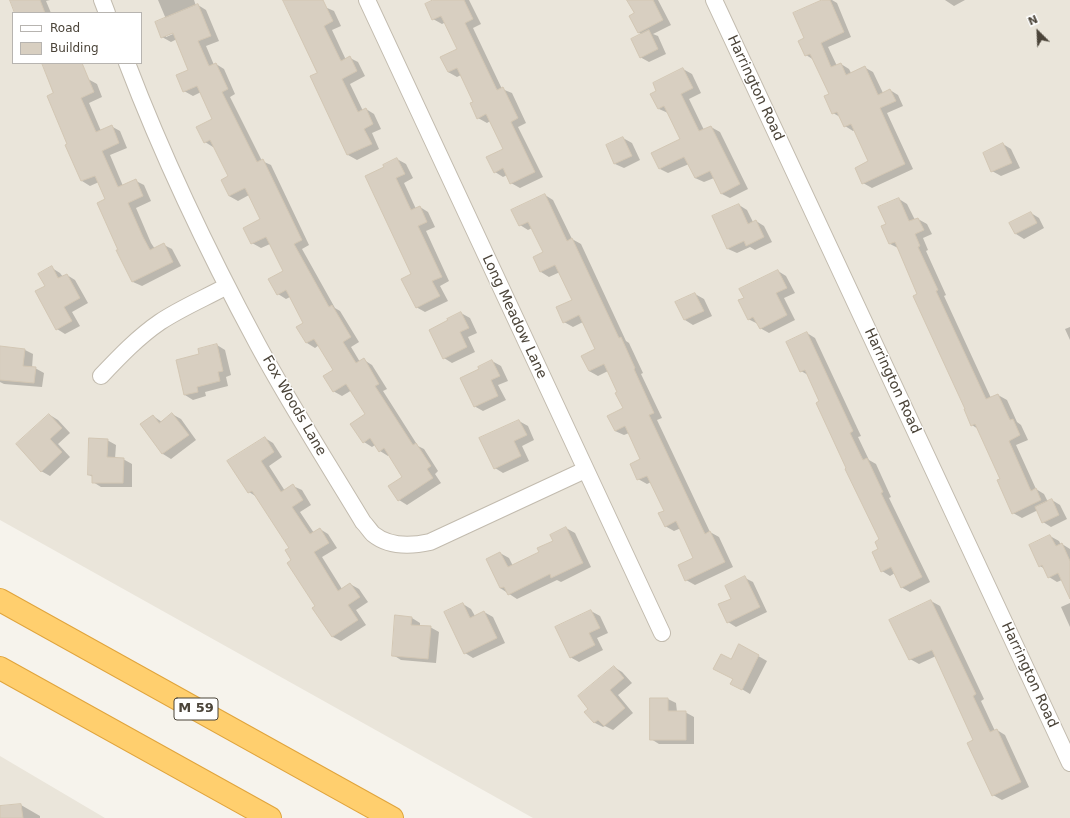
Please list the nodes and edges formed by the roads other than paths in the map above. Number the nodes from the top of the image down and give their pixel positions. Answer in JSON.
{"nodes":[{"id":1,"x":102,"y":0,"type":"edge"},
{"id":2,"x":367,"y":0,"type":"edge"},
{"id":3,"x":714,"y":0,"type":"edge"},
{"id":4,"x":107,"y":12,"type":"edge"},
{"id":5,"x":127,"y":64,"type":"edge"},
{"id":6,"x":227,"y":286,"type":"junction"},
{"id":7,"x":101,"y":376,"type":"dead end"},
{"id":8,"x":585,"y":470,"type":"junction"},
{"id":9,"x":0,"y":600,"type":"edge"},
{"id":10,"x":662,"y":633,"type":"dead end"},
{"id":11,"x":0,"y":668,"type":"edge"},
{"id":12,"x":1070,"y":763,"type":"edge"},
{"id":13,"x":270,"y":818,"type":"edge"},
{"id":14,"x":392,"y":818,"type":"edge"}],
"edges":[{"from":1,"to":4,"type":"street"},
{"from":2,"to":8,"type":"street","name":"Long Meadow Lane"},
{"from":3,"to":12,"type":"street","name":"Harrington Road"},
{"from":5,"to":6,"type":"street","name":"Fox Woods Lane"},
{"from":6,"to":7,"type":"street"},
{"from":6,"to":8,"type":"street","name":"Fox Woods Lane"},
{"from":8,"to":10,"type":"street","name":"Long Meadow Lane"},
{"from":9,"to":14,"type":"highway","number":"M 59"},
{"from":11,"to":13,"type":"highway"}]}
